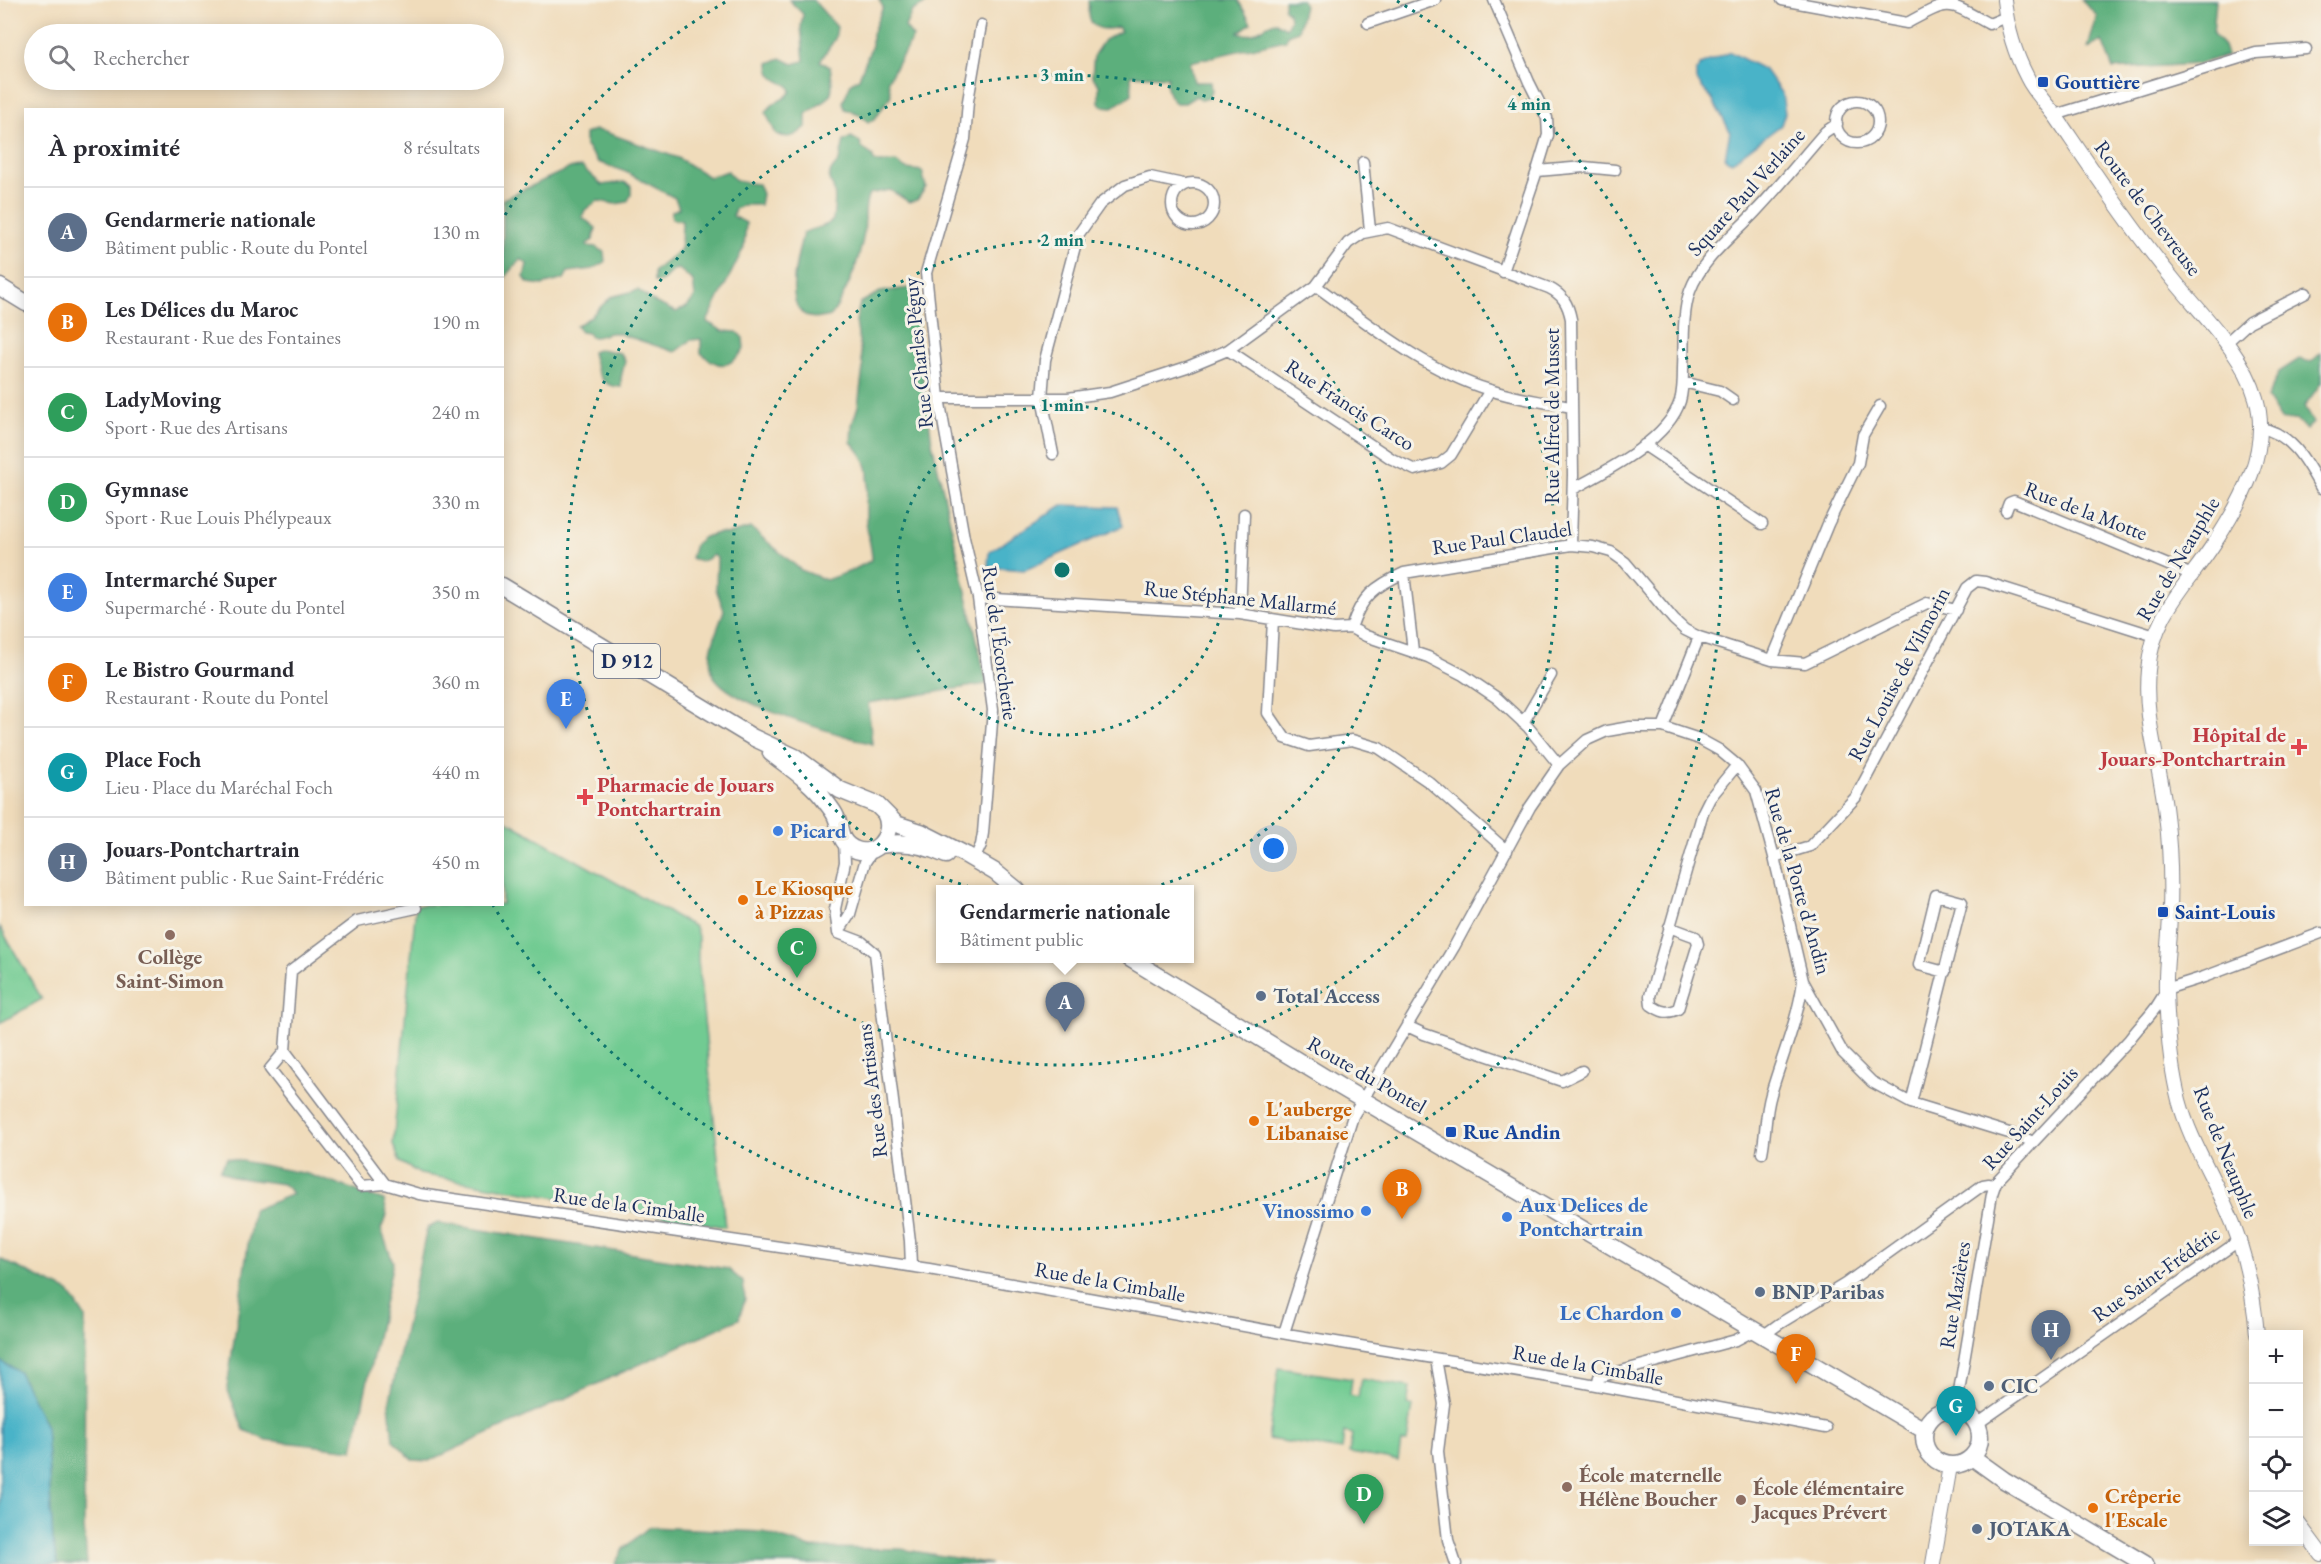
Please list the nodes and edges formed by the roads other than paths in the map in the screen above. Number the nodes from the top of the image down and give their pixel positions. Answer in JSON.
{"nodes":[{"id":1,"x":1435,"y":0,"type":"edge"},
{"id":2,"x":1494,"y":0,"type":"edge"},
{"id":3,"x":1782,"y":0,"type":"edge"},
{"id":4,"x":2004,"y":0,"type":"edge"},
{"id":5,"x":2006,"y":17,"type":"junction"},
{"id":6,"x":1368,"y":23,"type":"dead end"},
{"id":7,"x":981,"y":25,"type":"dead end"},
{"id":8,"x":2306,"y":49,"type":"dead end"},
{"id":9,"x":2055,"y":115,"type":"junction"},
{"id":10,"x":1837,"y":124,"type":"dead end"},
{"id":11,"x":1363,"y":162,"type":"dead end"},
{"id":12,"x":1615,"y":170,"type":"dead end"},
{"id":13,"x":1537,"y":171,"type":"junction"},
{"id":14,"x":1183,"y":184,"type":"junction"},
{"id":15,"x":1370,"y":230,"type":"junction"},
{"id":16,"x":1503,"y":272,"type":"junction"},
{"id":17,"x":1316,"y":286,"type":"junction"},
{"id":18,"x":0,"y":287,"type":"edge"},
{"id":19,"x":2306,"y":293,"type":"dead end"},
{"id":20,"x":24,"y":302,"type":"edge"},
{"id":21,"x":2226,"y":343,"type":"junction"},
{"id":22,"x":1228,"y":350,"type":"junction"},
{"id":23,"x":1683,"y":382,"type":"junction"},
{"id":24,"x":1490,"y":390,"type":"junction"},
{"id":25,"x":939,"y":398,"type":"junction"},
{"id":26,"x":1042,"y":398,"type":"junction"},
{"id":27,"x":1733,"y":400,"type":"dead end"},
{"id":28,"x":1880,"y":406,"type":"dead end"},
{"id":29,"x":1571,"y":407,"type":"junction"},
{"id":30,"x":2260,"y":433,"type":"junction"},
{"id":31,"x":1644,"y":445,"type":"junction"},
{"id":32,"x":1053,"y":454,"type":"dead end"},
{"id":33,"x":2321,"y":488,"type":"edge"},
{"id":34,"x":1573,"y":489,"type":"junction"},
{"id":35,"x":2006,"y":511,"type":"dead end"},
{"id":36,"x":1244,"y":514,"type":"dead end"},
{"id":37,"x":1762,"y":524,"type":"dead end"},
{"id":38,"x":964,"y":538,"type":"joint"},
{"id":39,"x":1570,"y":545,"type":"junction"},
{"id":40,"x":1404,"y":573,"type":"junction"},
{"id":41,"x":2190,"y":574,"type":"junction"},
{"id":42,"x":504,"y":587,"type":"edge"},
{"id":43,"x":978,"y":598,"type":"junction"},
{"id":44,"x":1956,"y":610,"type":"junction"},
{"id":45,"x":1240,"y":614,"type":"junction"},
{"id":46,"x":1274,"y":620,"type":"junction"},
{"id":47,"x":1351,"y":628,"type":"junction"},
{"id":48,"x":2155,"y":636,"type":"junction"},
{"id":49,"x":1699,"y":637,"type":"junction"},
{"id":50,"x":1413,"y":651,"type":"junction"},
{"id":51,"x":1772,"y":660,"type":"junction"},
{"id":52,"x":1551,"y":675,"type":"dead end"},
{"id":53,"x":1523,"y":723,"type":"junction"},
{"id":54,"x":1664,"y":727,"type":"junction"},
{"id":55,"x":752,"y":736,"type":"junction"},
{"id":56,"x":1559,"y":765,"type":"junction"},
{"id":57,"x":1737,"y":765,"type":"junction"},
{"id":58,"x":869,"y":802,"type":"junction"},
{"id":59,"x":885,"y":813,"type":"junction"},
{"id":60,"x":841,"y":833,"type":"junction"},
{"id":61,"x":877,"y":847,"type":"junction"},
{"id":62,"x":1507,"y":851,"type":"junction"},
{"id":63,"x":1774,"y":857,"type":"junction"},
{"id":64,"x":974,"y":860,"type":"junction"},
{"id":65,"x":999,"y":885,"type":"edge"},
{"id":66,"x":1011,"y":885,"type":"edge"},
{"id":67,"x":416,"y":908,"type":"dead end"},
{"id":68,"x":1669,"y":927,"type":"junction"},
{"id":69,"x":838,"y":933,"type":"junction"},
{"id":70,"x":2321,"y":933,"type":"edge"},
{"id":71,"x":1136,"y":963,"type":"edge"},
{"id":72,"x":1945,"y":972,"type":"junction"},
{"id":73,"x":1803,"y":981,"type":"junction"},
{"id":74,"x":2166,"y":989,"type":"junction"},
{"id":75,"x":1407,"y":1026,"type":"junction"},
{"id":76,"x":285,"y":1050,"type":"junction"},
{"id":77,"x":1582,"y":1071,"type":"dead end"},
{"id":78,"x":1363,"y":1100,"type":"junction"},
{"id":79,"x":1911,"y":1103,"type":"junction"},
{"id":80,"x":2033,"y":1142,"type":"junction"},
{"id":81,"x":1762,"y":1153,"type":"dead end"},
{"id":82,"x":385,"y":1184,"type":"junction"},
{"id":83,"x":1994,"y":1188,"type":"junction"},
{"id":84,"x":2240,"y":1240,"type":"junction"},
{"id":85,"x":911,"y":1266,"type":"junction"},
{"id":86,"x":2257,"y":1330,"type":"edge"},
{"id":87,"x":1760,"y":1332,"type":"junction"},
{"id":88,"x":1284,"y":1333,"type":"junction"},
{"id":89,"x":1436,"y":1359,"type":"junction"},
{"id":90,"x":1597,"y":1385,"type":"junction"},
{"id":91,"x":1956,"y":1409,"type":"junction"},
{"id":92,"x":1977,"y":1424,"type":"junction"},
{"id":93,"x":1826,"y":1428,"type":"dead end"},
{"id":94,"x":1924,"y":1430,"type":"junction"},
{"id":95,"x":1972,"y":1457,"type":"junction"},
{"id":96,"x":1950,"y":1466,"type":"junction"},
{"id":97,"x":2303,"y":1530,"type":"edge"},
{"id":98,"x":2321,"y":1554,"type":"edge"},
{"id":99,"x":1456,"y":1564,"type":"edge"},
{"id":100,"x":1934,"y":1564,"type":"edge"},
{"id":101,"x":2145,"y":1564,"type":"edge"}],
"edges":[{"from":1,"to":6,"type":"street"},
{"from":2,"to":13,"type":"street"},
{"from":3,"to":5,"type":"street"},
{"from":4,"to":5,"type":"street","name":"Route de Chevreuse"},
{"from":5,"to":9,"type":"street","name":"Route de Chevreuse"},
{"from":7,"to":25,"type":"street","name":"Rue Charles Péguy"},
{"from":8,"to":9,"type":"street"},
{"from":9,"to":21,"type":"street","name":"Route de Chevreuse"},
{"from":10,"to":23,"type":"street","name":"Square Paul Verlaine"},
{"from":11,"to":15,"type":"street"},
{"from":12,"to":13,"type":"street"},
{"from":13,"to":16,"type":"street"},
{"from":14,"to":14,"type":"street"},
{"from":14,"to":26,"type":"street"},
{"from":15,"to":16,"type":"street","name":"Rue Alfred de Musset"},
{"from":15,"to":17,"type":"street"},
{"from":16,"to":29,"type":"street","name":"Rue Alfred de Musset"},
{"from":17,"to":22,"type":"street"},
{"from":17,"to":24,"type":"street"},
{"from":18,"to":20,"type":"main road"},
{"from":19,"to":21,"type":"street"},
{"from":21,"to":30,"type":"street","name":"Route de Chevreuse"},
{"from":22,"to":24,"type":"street","name":"Rue Francis Carco"},
{"from":22,"to":26,"type":"street"},
{"from":23,"to":27,"type":"street"},
{"from":23,"to":31,"type":"street","name":"Square Paul Verlaine"},
{"from":24,"to":29,"type":"street"},
{"from":25,"to":26,"type":"street"},
{"from":25,"to":38,"type":"street","name":"Rue Charles Péguy"},
{"from":26,"to":32,"type":"street"},
{"from":28,"to":51,"type":"street"},
{"from":29,"to":34,"type":"street","name":"Rue Alfred de Musset"},
{"from":30,"to":33,"type":"street"},
{"from":30,"to":41,"type":"street","name":"Rue de Neauphle"},
{"from":31,"to":34,"type":"street","name":"Square Paul Verlaine"},
{"from":31,"to":37,"type":"street"},
{"from":34,"to":39,"type":"street","name":"Rue Alfred de Musset"},
{"from":35,"to":41,"type":"street","name":"Rue de la Motte"},
{"from":36,"to":45,"type":"street"},
{"from":38,"to":43,"type":"street","name":"Rue de l'Écorcherie"},
{"from":39,"to":40,"type":"street","name":"Rue Paul Claudel"},
{"from":39,"to":49,"type":"street","name":"Rue Paul Claudel"},
{"from":40,"to":47,"type":"street","name":"Rue Paul Claudel"},
{"from":40,"to":50,"type":"street"},
{"from":41,"to":48,"type":"street","name":"Rue de Neauphle"},
{"from":42,"to":55,"type":"main road","number":"D 912"},
{"from":43,"to":45,"type":"street","name":"Rue Stéphane Mallarmé"},
{"from":43,"to":64,"type":"street","name":"Rue de l'Écorcherie"},
{"from":44,"to":48,"type":"street","name":"Rue Louise de Vilmorin"},
{"from":44,"to":51,"type":"street","name":"Rue Paul Claudel"},
{"from":44,"to":63,"type":"street","name":"Rue Louise de Vilmorin"},
{"from":45,"to":46,"type":"street","name":"Rue Stéphane Mallarmé"},
{"from":46,"to":47,"type":"street","name":"Rue Stéphane Mallarmé"},
{"from":46,"to":62,"type":"street"},
{"from":47,"to":50,"type":"street","name":"Rue Stéphane Mallarmé"},
{"from":48,"to":74,"type":"street","name":"Rue de Neauphle"},
{"from":49,"to":51,"type":"street","name":"Rue Paul Claudel"},
{"from":49,"to":54,"type":"street"},
{"from":50,"to":53,"type":"street","name":"Rue Stéphane Mallarmé"},
{"from":52,"to":53,"type":"street"},
{"from":53,"to":56,"type":"street","name":"Rue Stéphane Mallarmé"},
{"from":54,"to":56,"type":"street","name":"Rue de la Porte d'Andin"},
{"from":54,"to":57,"type":"street","name":"Rue de la Porte d'Andin"},
{"from":55,"to":58,"type":"main road","number":"D 912"},
{"from":55,"to":60,"type":"main road","number":"D 912"},
{"from":56,"to":62,"type":"street","name":"Rue de la Porte d'Andin"},
{"from":57,"to":63,"type":"street","name":"Rue de la Porte d'Andin"},
{"from":57,"to":68,"type":"street"},
{"from":58,"to":59,"type":"main road"},
{"from":58,"to":60,"type":"main road"},
{"from":59,"to":61,"type":"main road"},
{"from":59,"to":64,"type":"main road"},
{"from":60,"to":61,"type":"main road"},
{"from":60,"to":69,"type":"street"},
{"from":61,"to":65,"type":"main road"},
{"from":61,"to":69,"type":"street"},
{"from":62,"to":75,"type":"street","name":"Rue de la Porte d'Andin"},
{"from":63,"to":73,"type":"street","name":"Rue de la Porte d'Andin"},
{"from":64,"to":66,"type":"main road"},
{"from":67,"to":76,"type":"street"},
{"from":68,"to":68,"type":"street"},
{"from":69,"to":85,"type":"street","name":"Rue des Artisans"},
{"from":70,"to":74,"type":"street"},
{"from":71,"to":78,"type":"main road","name":"Route du Pontel"},
{"from":72,"to":72,"type":"street"},
{"from":72,"to":79,"type":"street"},
{"from":73,"to":79,"type":"street","name":"Rue de la Porte d'Andin"},
{"from":73,"to":81,"type":"street"},
{"from":74,"to":80,"type":"street","name":"Rue Saint-Louis"},
{"from":74,"to":84,"type":"street","name":"Rue de Neauphle"},
{"from":75,"to":77,"type":"street"},
{"from":75,"to":78,"type":"street","name":"Rue de la Porte d'Andin"},
{"from":76,"to":82,"type":"street"},
{"from":76,"to":82,"type":"street","name":"Rue de la Cimballe"},
{"from":78,"to":87,"type":"main road","name":"Route du Pontel"},
{"from":78,"to":88,"type":"street","name":"Rue de la Porte d'Andin"},
{"from":79,"to":80,"type":"street","name":"Rue de la Porte d'Andin"},
{"from":80,"to":83,"type":"street","name":"Rue Saint-Louis"},
{"from":82,"to":85,"type":"street","name":"Rue de la Cimballe"},
{"from":83,"to":87,"type":"street","name":"Rue Saint-Louis"},
{"from":83,"to":91,"type":"street","name":"Rue Mazières"},
{"from":84,"to":86,"type":"street","name":"Rue de Neauphle"},
{"from":84,"to":92,"type":"street","name":"Rue Saint-Frédéric"},
{"from":85,"to":88,"type":"street","name":"Rue de la Cimballe"},
{"from":87,"to":90,"type":"street","name":"Rue Saint-Louis"},
{"from":87,"to":94,"type":"main road","name":"Route du Pontel"},
{"from":88,"to":89,"type":"street","name":"Rue de la Cimballe"},
{"from":89,"to":90,"type":"street","name":"Rue de la Cimballe"},
{"from":89,"to":99,"type":"street"},
{"from":90,"to":93,"type":"street","name":"Rue de la Cimballe"},
{"from":91,"to":92,"type":"main road"},
{"from":91,"to":94,"type":"main road"},
{"from":92,"to":95,"type":"main road"},
{"from":94,"to":96,"type":"main road"},
{"from":95,"to":96,"type":"main road"},
{"from":95,"to":101,"type":"main road"},
{"from":96,"to":100,"type":"street"},
{"from":97,"to":98,"type":"street"}]}
